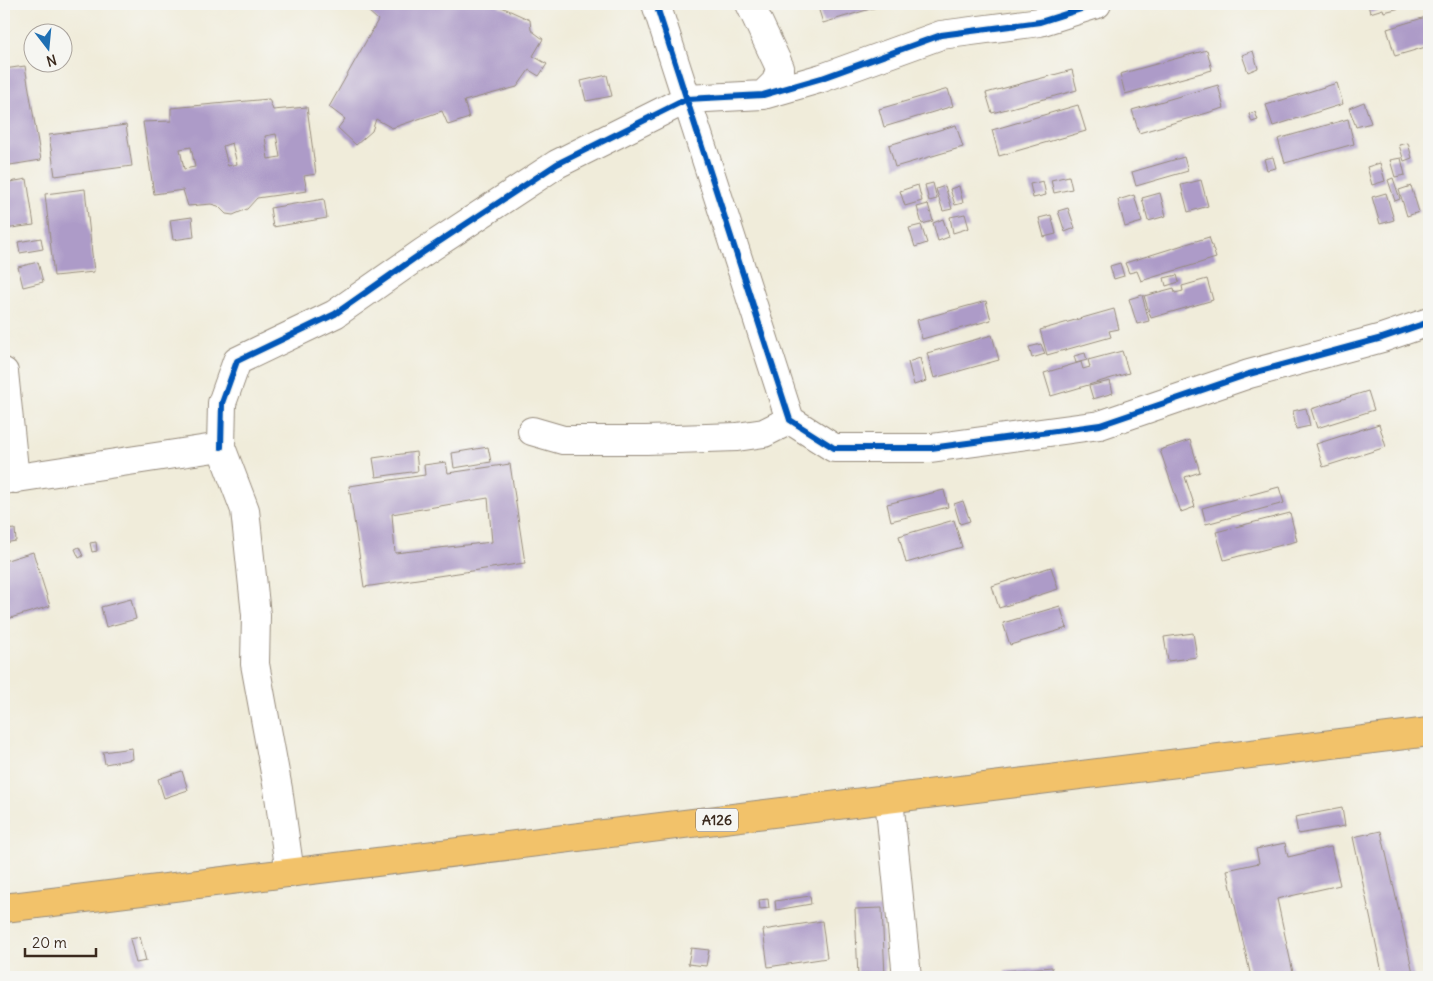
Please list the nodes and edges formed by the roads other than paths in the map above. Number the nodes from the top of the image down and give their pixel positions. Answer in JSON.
{"nodes":[{"id":1,"x":656,"y":4,"type":"edge"},
{"id":2,"x":750,"y":4,"type":"edge"},
{"id":3,"x":1097,"y":4,"type":"edge"},
{"id":4,"x":763,"y":95,"type":"junction"},
{"id":5,"x":686,"y":99,"type":"junction"},
{"id":6,"x":1429,"y":322,"type":"edge"},
{"id":7,"x":4,"y":372,"type":"edge"},
{"id":8,"x":790,"y":420,"type":"junction"},
{"id":9,"x":532,"y":432,"type":"dead end"},
{"id":10,"x":221,"y":446,"type":"junction"},
{"id":11,"x":9,"y":480,"type":"edge"},
{"id":12,"x":1429,"y":732,"type":"edge"},
{"id":13,"x":889,"y":799,"type":"junction"},
{"id":14,"x":290,"y":872,"type":"junction"},
{"id":15,"x":4,"y":908,"type":"edge"},
{"id":16,"x":907,"y":977,"type":"edge"}],
"edges":[{"from":1,"to":5,"type":"street"},
{"from":2,"to":4,"type":"street"},
{"from":3,"to":4,"type":"street"},
{"from":4,"to":5,"type":"street"},
{"from":5,"to":8,"type":"street"},
{"from":5,"to":10,"type":"street"},
{"from":6,"to":8,"type":"street"},
{"from":7,"to":11,"type":"street"},
{"from":8,"to":9,"type":"street"},
{"from":10,"to":11,"type":"street"},
{"from":10,"to":14,"type":"street"},
{"from":12,"to":13,"type":"highway","number":"A126"},
{"from":13,"to":14,"type":"highway","number":"A126"},
{"from":13,"to":16,"type":"street"},
{"from":14,"to":15,"type":"highway","number":"A126"}]}
